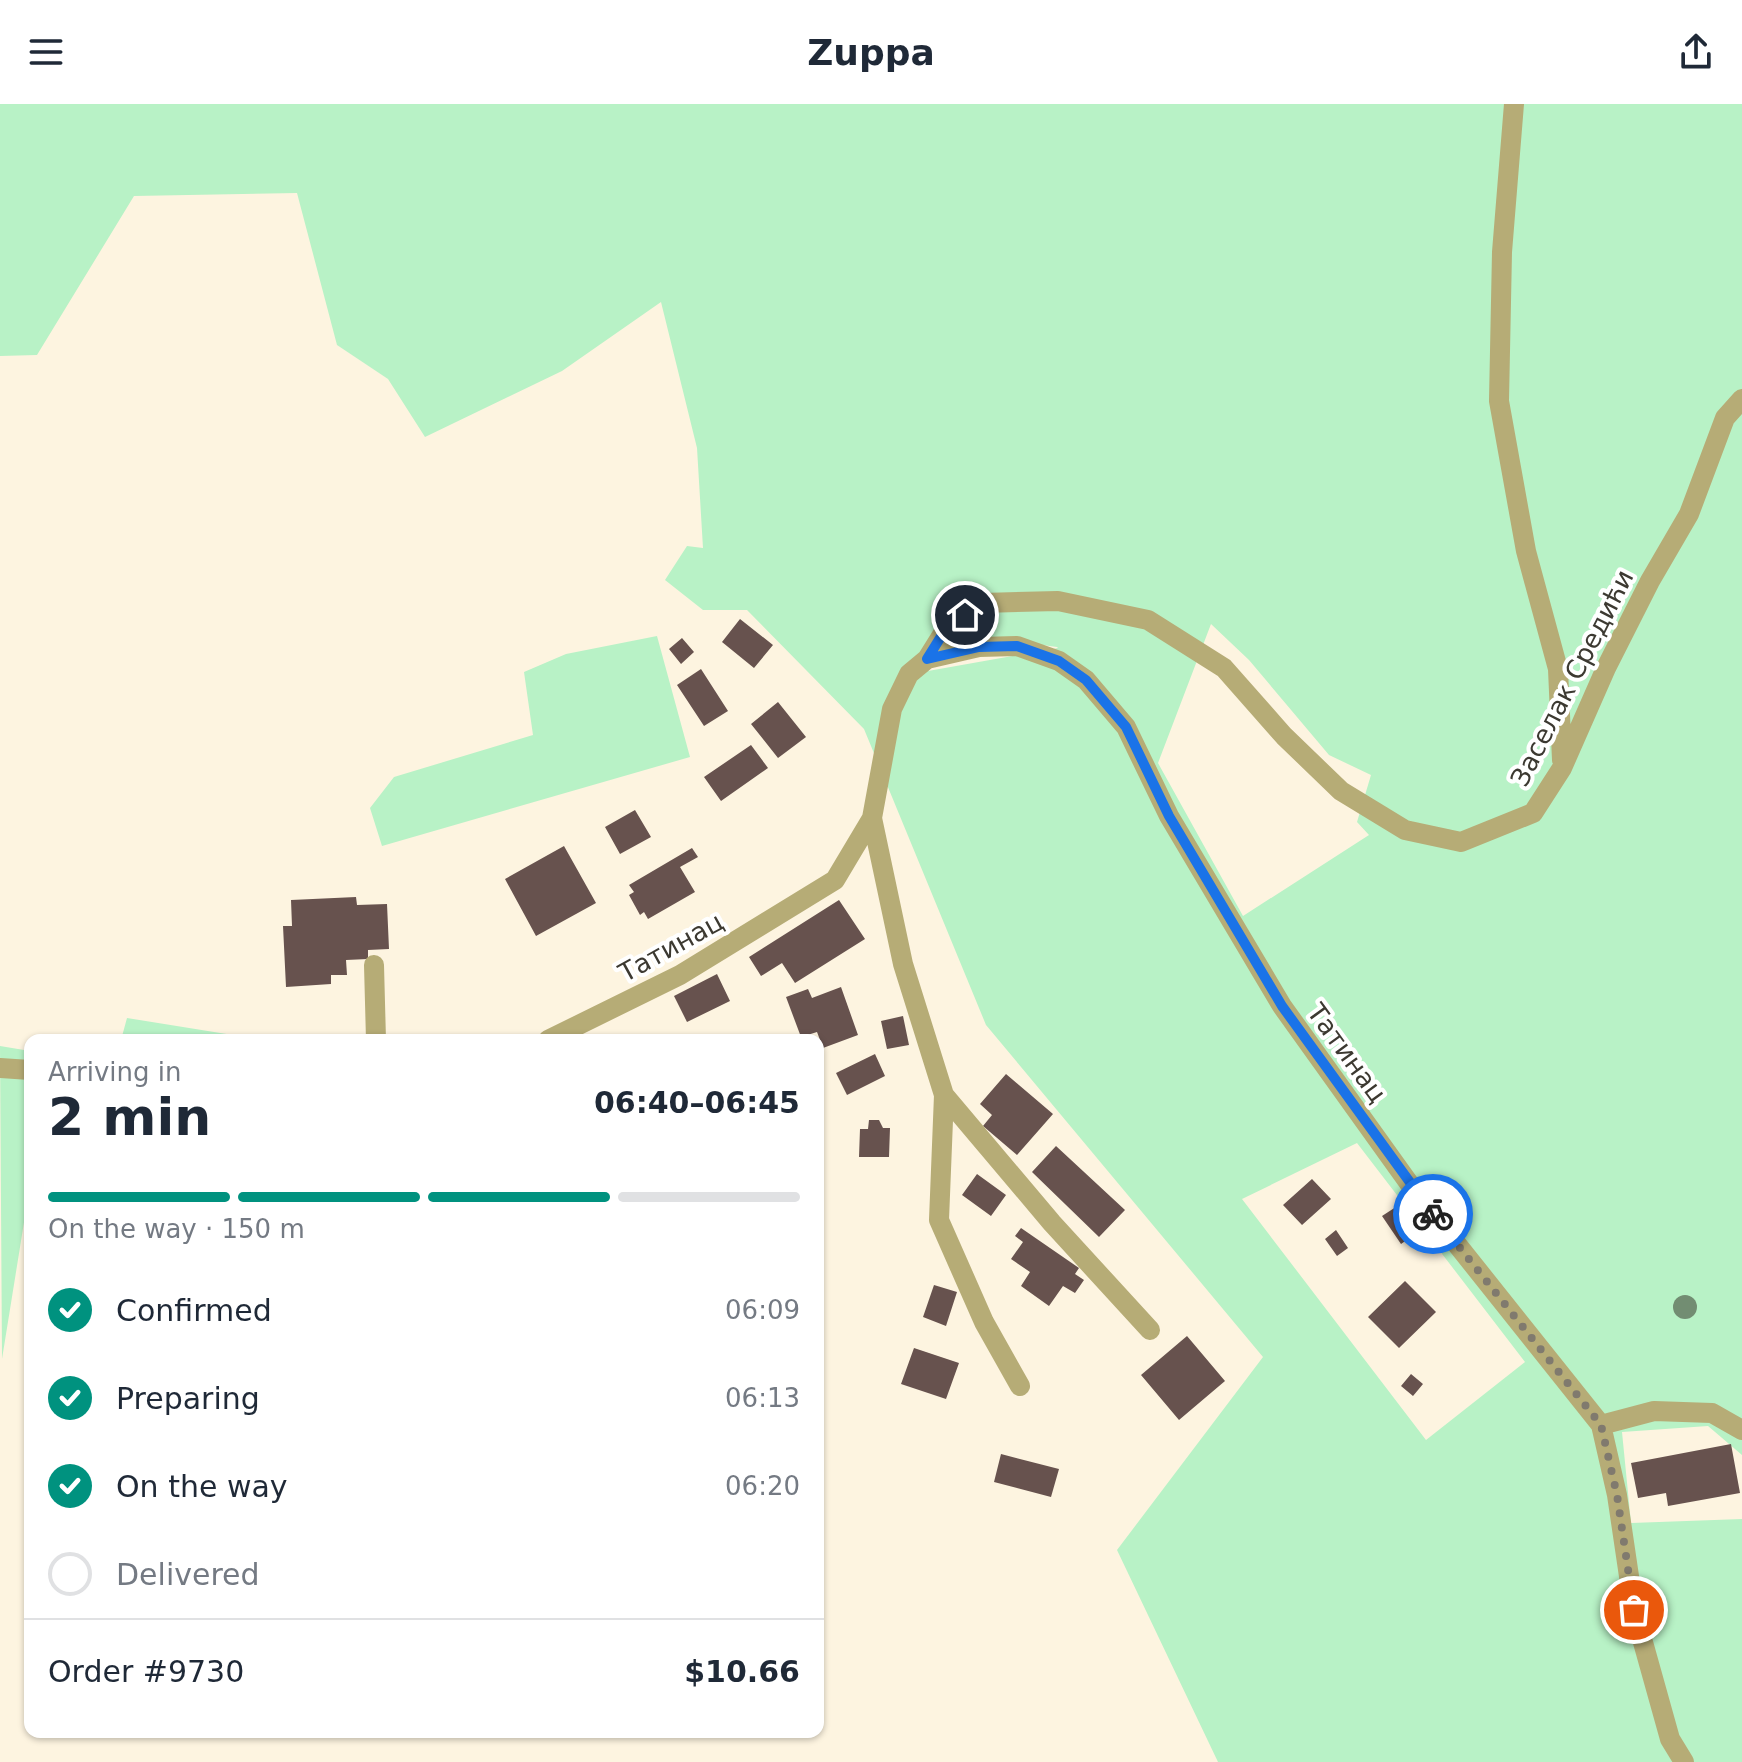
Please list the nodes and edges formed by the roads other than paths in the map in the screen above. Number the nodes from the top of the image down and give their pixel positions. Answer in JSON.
{"nodes":[{"id":1,"x":1514,"y":104,"type":"edge"},
{"id":2,"x":1742,"y":399,"type":"edge"},
{"id":3,"x":927,"y":659,"type":"junction"},
{"id":4,"x":1562,"y":768,"type":"junction"},
{"id":5,"x":872,"y":818,"type":"junction"},
{"id":6,"x":374,"y":965,"type":"dead end"},
{"id":7,"x":376,"y":1034,"type":"edge"},
{"id":8,"x":560,"y":1034,"type":"edge"},
{"id":9,"x":0,"y":1068,"type":"edge"},
{"id":10,"x":24,"y":1070,"type":"edge"},
{"id":11,"x":944,"y":1095,"type":"junction"},
{"id":12,"x":1150,"y":1330,"type":"dead end"},
{"id":13,"x":1020,"y":1386,"type":"dead end"},
{"id":14,"x":1601,"y":1425,"type":"junction"},
{"id":15,"x":1742,"y":1430,"type":"edge"},
{"id":16,"x":1684,"y":1762,"type":"edge"}],
"edges":[{"from":1,"to":4,"type":"street"},
{"from":2,"to":4,"type":"street","name":"Заселак Средићи"},
{"from":3,"to":4,"type":"street","name":"Заселак Средићи"},
{"from":3,"to":5,"type":"street","name":"Татинац"},
{"from":3,"to":14,"type":"street","name":"Татинац"},
{"from":5,"to":8,"type":"street","name":"Татинац"},
{"from":5,"to":11,"type":"street","name":"Татинац"},
{"from":6,"to":7,"type":"street"},
{"from":9,"to":10,"type":"street"},
{"from":11,"to":12,"type":"street","name":"Татинац"},
{"from":11,"to":13,"type":"street","name":"Татинац"},
{"from":14,"to":15,"type":"street"},
{"from":14,"to":16,"type":"street","name":"Татинац"}]}
